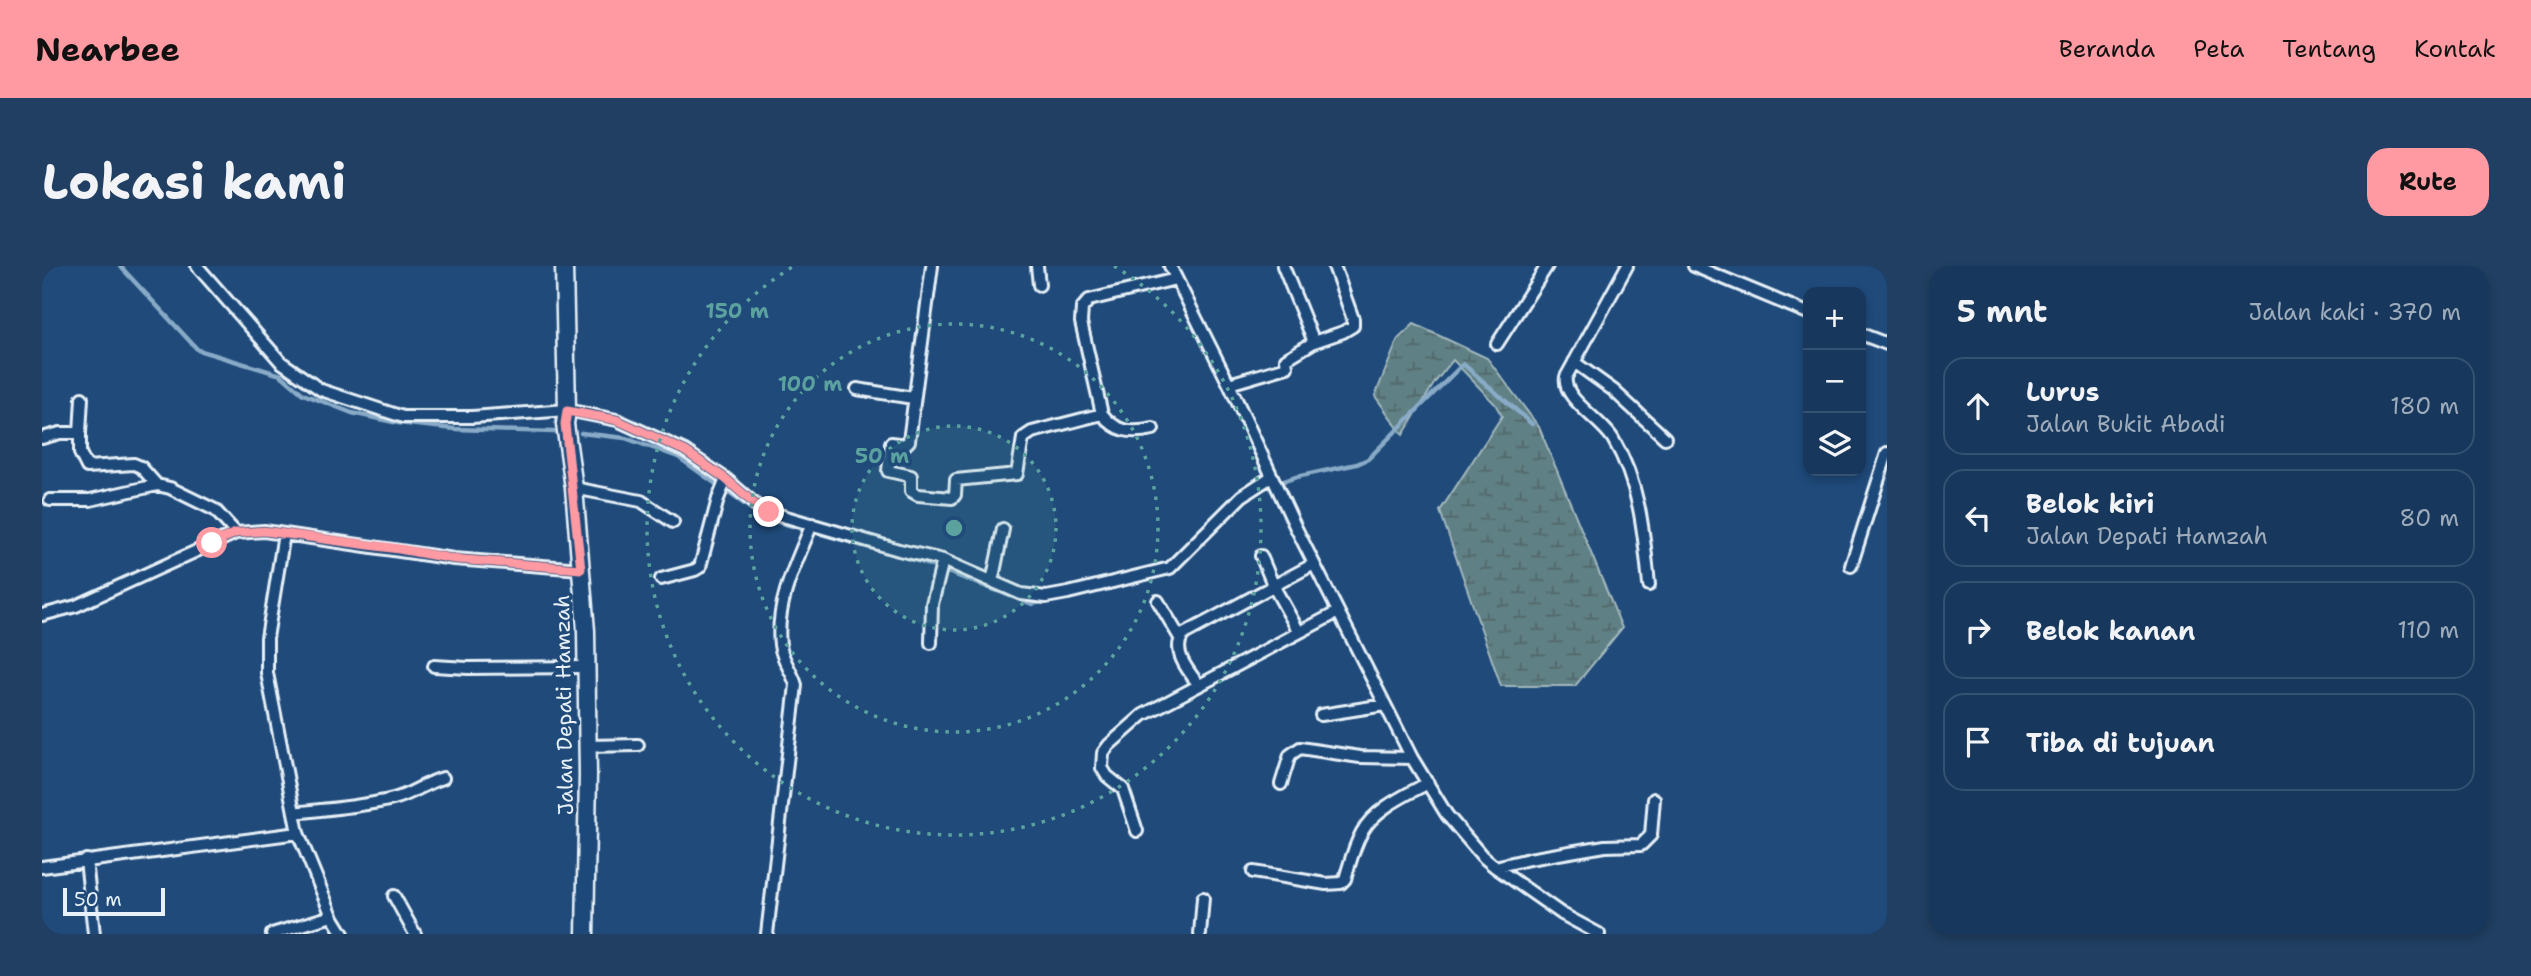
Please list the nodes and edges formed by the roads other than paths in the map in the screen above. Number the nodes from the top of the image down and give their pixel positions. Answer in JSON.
{"nodes":[{"id":1,"x":197,"y":266,"type":"edge"},
{"id":2,"x":564,"y":266,"type":"edge"},
{"id":3,"x":932,"y":266,"type":"edge"},
{"id":4,"x":1037,"y":266,"type":"edge"},
{"id":5,"x":1170,"y":266,"type":"edge"},
{"id":6,"x":1283,"y":266,"type":"edge"},
{"id":7,"x":1334,"y":266,"type":"edge"},
{"id":8,"x":1547,"y":266,"type":"edge"},
{"id":9,"x":1627,"y":266,"type":"edge"},
{"id":10,"x":1694,"y":266,"type":"edge"},
{"id":11,"x":1176,"y":279,"type":"junction"},
{"id":12,"x":1039,"y":285,"type":"dead end"},
{"id":13,"x":1803,"y":311,"type":"edge"},
{"id":14,"x":1866,"y":336,"type":"edge"},
{"id":15,"x":1314,"y":342,"type":"junction"},
{"id":16,"x":1497,"y":344,"type":"dead end"},
{"id":17,"x":1887,"y":344,"type":"edge"},
{"id":18,"x":1574,"y":362,"type":"junction"},
{"id":19,"x":1229,"y":384,"type":"junction"},
{"id":20,"x":857,"y":389,"type":"dead end"},
{"id":21,"x":82,"y":398,"type":"dead end"},
{"id":22,"x":913,"y":398,"type":"junction"},
{"id":23,"x":567,"y":411,"type":"junction"},
{"id":24,"x":1102,"y":414,"type":"junction"},
{"id":25,"x":1153,"y":429,"type":"dead end"},
{"id":26,"x":80,"y":433,"type":"junction"},
{"id":27,"x":42,"y":438,"type":"edge"},
{"id":28,"x":1665,"y":438,"type":"dead end"},
{"id":29,"x":1887,"y":453,"type":"edge"},
{"id":30,"x":1273,"y":480,"type":"junction"},
{"id":31,"x":724,"y":482,"type":"junction"},
{"id":32,"x":158,"y":485,"type":"junction"},
{"id":33,"x":574,"y":488,"type":"junction"},
{"id":34,"x":50,"y":500,"type":"dead end"},
{"id":35,"x":673,"y":522,"type":"dead end"},
{"id":36,"x":811,"y":526,"type":"junction"},
{"id":37,"x":1003,"y":529,"type":"dead end"},
{"id":38,"x":236,"y":533,"type":"junction"},
{"id":39,"x":284,"y":534,"type":"junction"},
{"id":40,"x":1261,"y":556,"type":"dead end"},
{"id":41,"x":942,"y":564,"type":"junction"},
{"id":42,"x":1314,"y":564,"type":"junction"},
{"id":43,"x":1851,"y":566,"type":"dead end"},
{"id":44,"x":581,"y":569,"type":"junction"},
{"id":45,"x":662,"y":579,"type":"dead end"},
{"id":46,"x":992,"y":582,"type":"junction"},
{"id":47,"x":1649,"y":585,"type":"dead end"},
{"id":48,"x":1275,"y":587,"type":"junction"},
{"id":49,"x":1158,"y":601,"type":"dead end"},
{"id":50,"x":1338,"y":612,"type":"junction"},
{"id":51,"x":42,"y":615,"type":"edge"},
{"id":52,"x":1299,"y":632,"type":"junction"},
{"id":53,"x":1180,"y":638,"type":"junction"},
{"id":54,"x":931,"y":643,"type":"dead end"},
{"id":55,"x":434,"y":666,"type":"dead end"},
{"id":56,"x":587,"y":667,"type":"junction"},
{"id":57,"x":1199,"y":685,"type":"junction"},
{"id":58,"x":1385,"y":705,"type":"junction"},
{"id":59,"x":1321,"y":715,"type":"dead end"},
{"id":60,"x":588,"y":746,"type":"junction"},
{"id":61,"x":638,"y":746,"type":"dead end"},
{"id":62,"x":1412,"y":758,"type":"junction"},
{"id":63,"x":443,"y":778,"type":"dead end"},
{"id":64,"x":1428,"y":783,"type":"junction"},
{"id":65,"x":1280,"y":784,"type":"dead end"},
{"id":66,"x":1654,"y":799,"type":"dead end"},
{"id":67,"x":294,"y":813,"type":"junction"},
{"id":68,"x":1137,"y":831,"type":"dead end"},
{"id":69,"x":298,"y":833,"type":"junction"},
{"id":70,"x":86,"y":860,"type":"junction"},
{"id":71,"x":42,"y":867,"type":"edge"},
{"id":72,"x":1495,"y":867,"type":"junction"},
{"id":73,"x":1253,"y":872,"type":"dead end"},
{"id":74,"x":394,"y":896,"type":"dead end"},
{"id":75,"x":1203,"y":898,"type":"dead end"},
{"id":76,"x":332,"y":916,"type":"junction"},
{"id":77,"x":94,"y":934,"type":"edge"},
{"id":78,"x":272,"y":934,"type":"edge"},
{"id":79,"x":343,"y":934,"type":"edge"},
{"id":80,"x":415,"y":934,"type":"edge"},
{"id":81,"x":585,"y":934,"type":"edge"},
{"id":82,"x":767,"y":934,"type":"edge"},
{"id":83,"x":1200,"y":934,"type":"edge"},
{"id":84,"x":1599,"y":934,"type":"edge"}],
"edges":[{"from":1,"to":23,"type":"street"},
{"from":2,"to":23,"type":"main road","name":"Jalan Depati Hamzah"},
{"from":3,"to":22,"type":"street"},
{"from":4,"to":12,"type":"street"},
{"from":5,"to":11,"type":"street"},
{"from":6,"to":15,"type":"street"},
{"from":7,"to":15,"type":"street"},
{"from":8,"to":16,"type":"street"},
{"from":9,"to":18,"type":"street"},
{"from":10,"to":13,"type":"street"},
{"from":11,"to":19,"type":"street"},
{"from":11,"to":24,"type":"street"},
{"from":14,"to":17,"type":"street"},
{"from":15,"to":19,"type":"street"},
{"from":18,"to":28,"type":"street"},
{"from":18,"to":47,"type":"street"},
{"from":19,"to":30,"type":"street"},
{"from":20,"to":22,"type":"street"},
{"from":21,"to":26,"type":"street"},
{"from":22,"to":24,"type":"street"},
{"from":23,"to":31,"type":"street"},
{"from":23,"to":33,"type":"main road","name":"Jalan Depati Hamzah"},
{"from":24,"to":25,"type":"street"},
{"from":26,"to":27,"type":"street"},
{"from":26,"to":32,"type":"street"},
{"from":29,"to":43,"type":"street"},
{"from":30,"to":42,"type":"street"},
{"from":30,"to":46,"type":"street"},
{"from":31,"to":36,"type":"street"},
{"from":31,"to":45,"type":"street"},
{"from":32,"to":34,"type":"street"},
{"from":32,"to":38,"type":"street"},
{"from":33,"to":35,"type":"street"},
{"from":33,"to":44,"type":"main road","name":"Jalan Depati Hamzah"},
{"from":36,"to":41,"type":"street"},
{"from":36,"to":82,"type":"street"},
{"from":37,"to":46,"type":"street"},
{"from":38,"to":39,"type":"street"},
{"from":38,"to":51,"type":"street"},
{"from":39,"to":44,"type":"street"},
{"from":39,"to":67,"type":"street"},
{"from":40,"to":48,"type":"street"},
{"from":41,"to":46,"type":"street"},
{"from":41,"to":54,"type":"street"},
{"from":42,"to":48,"type":"street"},
{"from":42,"to":50,"type":"street"},
{"from":44,"to":56,"type":"main road","name":"Jalan Depati Hamzah"},
{"from":48,"to":52,"type":"street"},
{"from":48,"to":53,"type":"street"},
{"from":49,"to":53,"type":"street"},
{"from":50,"to":52,"type":"street"},
{"from":50,"to":58,"type":"street"},
{"from":52,"to":57,"type":"street"},
{"from":53,"to":57,"type":"street"},
{"from":55,"to":56,"type":"street"},
{"from":56,"to":60,"type":"main road","name":"Jalan Depati Hamzah"},
{"from":57,"to":68,"type":"street"},
{"from":58,"to":59,"type":"street"},
{"from":58,"to":62,"type":"street"},
{"from":60,"to":61,"type":"street"},
{"from":60,"to":81,"type":"main road","name":"Jalan Depati Hamzah"},
{"from":62,"to":64,"type":"street"},
{"from":62,"to":65,"type":"street"},
{"from":63,"to":67,"type":"street"},
{"from":64,"to":72,"type":"street"},
{"from":64,"to":73,"type":"street"},
{"from":66,"to":72,"type":"street"},
{"from":67,"to":69,"type":"street"},
{"from":69,"to":70,"type":"street"},
{"from":69,"to":76,"type":"street"},
{"from":70,"to":71,"type":"street"},
{"from":70,"to":77,"type":"street"},
{"from":72,"to":84,"type":"street"},
{"from":74,"to":80,"type":"street"},
{"from":75,"to":83,"type":"street"},
{"from":76,"to":78,"type":"street"},
{"from":76,"to":79,"type":"street"}]}
